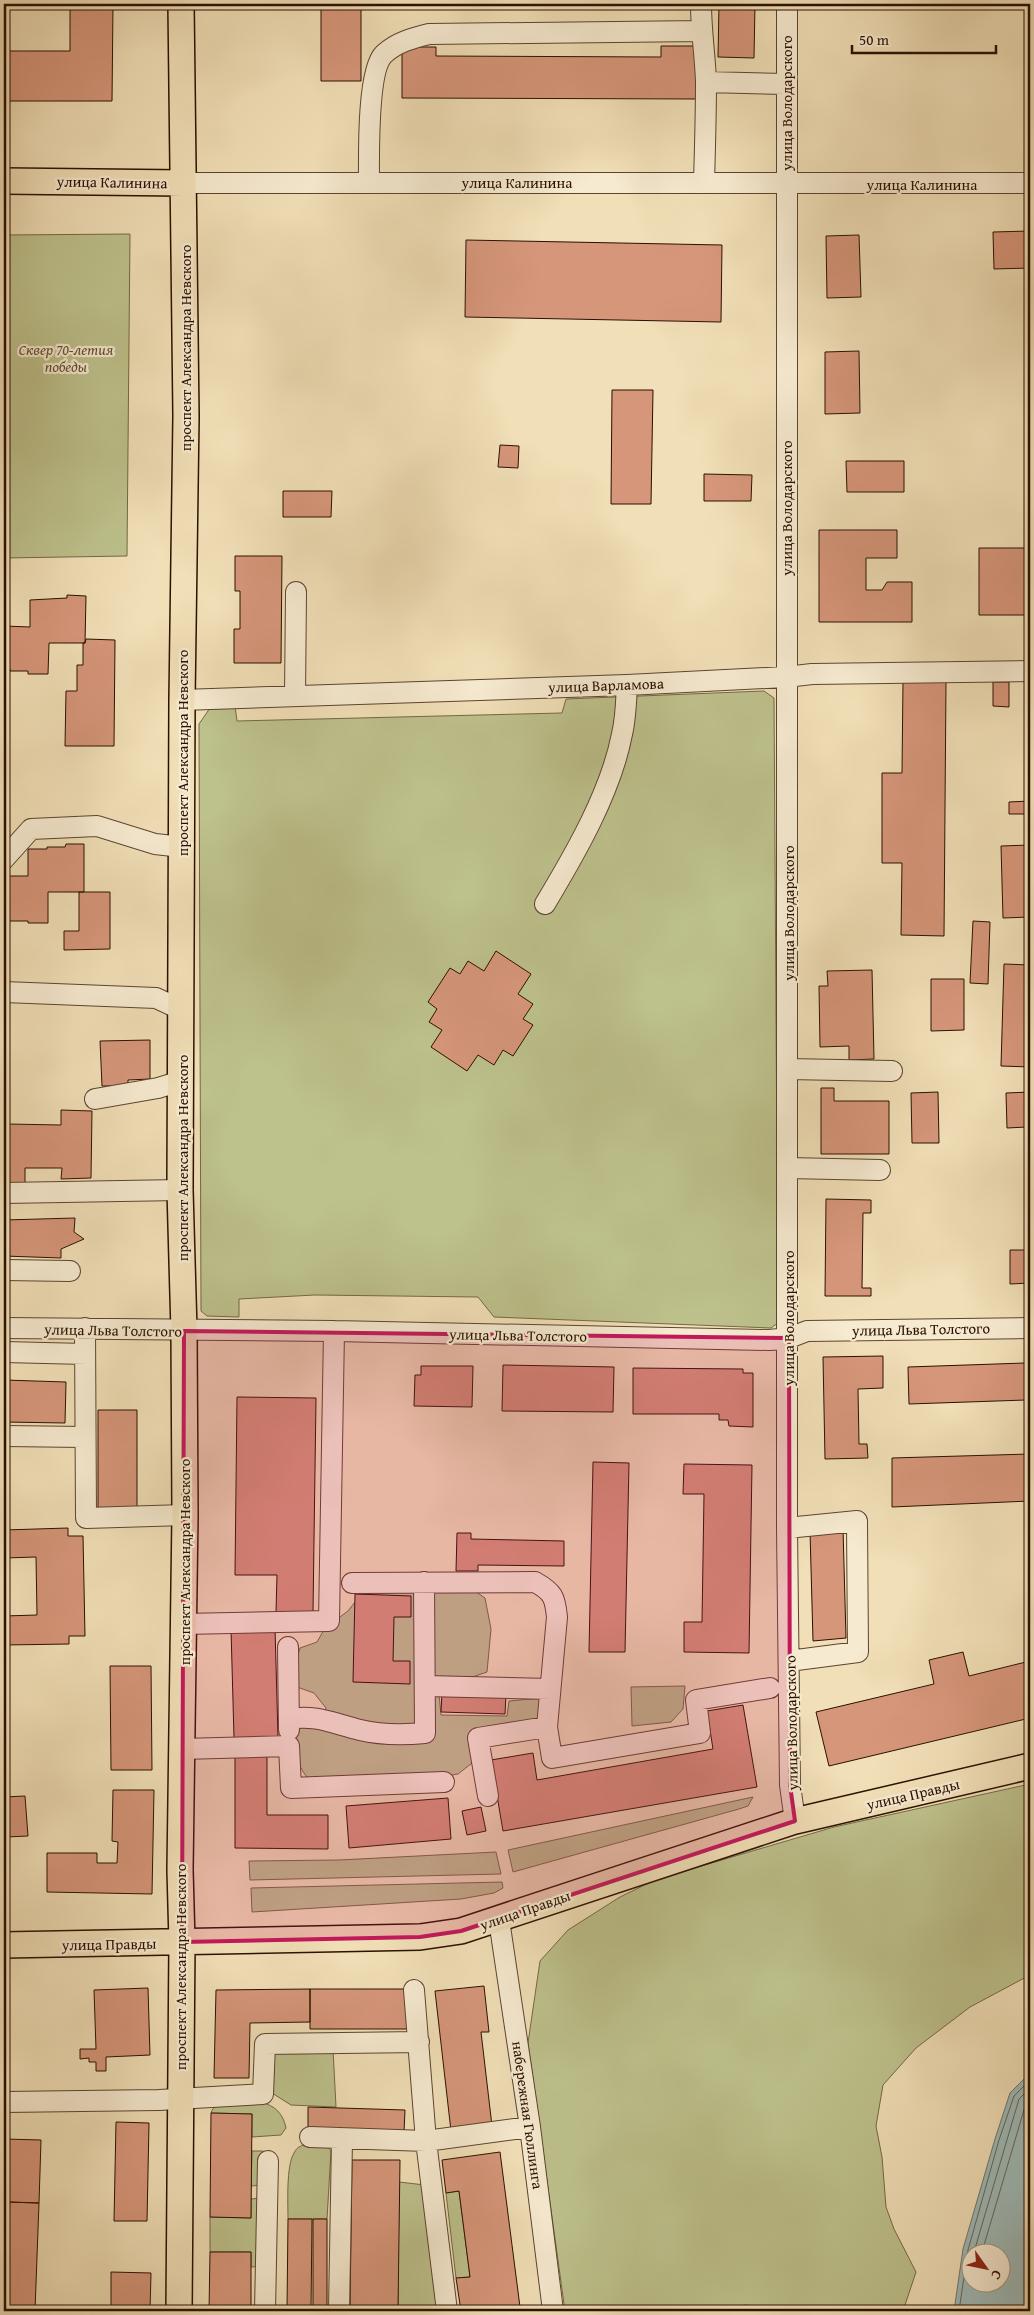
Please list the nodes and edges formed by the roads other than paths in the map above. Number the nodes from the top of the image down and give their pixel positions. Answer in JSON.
{"nodes":[{"id":1,"x":182,"y":4,"type":"edge"},
{"id":2,"x":701,"y":4,"type":"edge"},
{"id":3,"x":787,"y":4,"type":"edge"},
{"id":4,"x":701,"y":31,"type":"junction"},
{"id":5,"x":706,"y":82,"type":"junction"},
{"id":6,"x":786,"y":84,"type":"junction"},
{"id":7,"x":4,"y":181,"type":"edge"},
{"id":8,"x":704,"y":182,"type":"junction"},
{"id":9,"x":183,"y":183,"type":"junction"},
{"id":10,"x":369,"y":183,"type":"junction"},
{"id":11,"x":1030,"y":183,"type":"edge"},
{"id":12,"x":786,"y":184,"type":"junction"},
{"id":13,"x":296,"y":592,"type":"dead end"},
{"id":14,"x":1030,"y":671,"type":"edge"},
{"id":15,"x":786,"y":677,"type":"junction"},
{"id":16,"x":627,"y":685,"type":"junction"},
{"id":17,"x":295,"y":696,"type":"junction"},
{"id":18,"x":182,"y":700,"type":"junction"},
{"id":19,"x":182,"y":847,"type":"junction"},
{"id":20,"x":4,"y":859,"type":"edge"},
{"id":21,"x":545,"y":904,"type":"dead end"},
{"id":22,"x":4,"y":992,"type":"edge"},
{"id":23,"x":182,"y":1010,"type":"junction"},
{"id":24,"x":788,"y":1069,"type":"junction"},
{"id":25,"x":892,"y":1071,"type":"dead end"},
{"id":26,"x":181,"y":1081,"type":"junction"},
{"id":27,"x":95,"y":1099,"type":"dead end"},
{"id":28,"x":788,"y":1168,"type":"junction"},
{"id":29,"x":880,"y":1170,"type":"dead end"},
{"id":30,"x":180,"y":1190,"type":"junction"},
{"id":31,"x":4,"y":1194,"type":"edge"},
{"id":32,"x":4,"y":1270,"type":"edge"},
{"id":33,"x":70,"y":1271,"type":"dead end"},
{"id":34,"x":4,"y":1328,"type":"edge"},
{"id":35,"x":85,"y":1328,"type":"junction"},
{"id":36,"x":1030,"y":1328,"type":"edge"},
{"id":37,"x":184,"y":1331,"type":"junction"},
{"id":38,"x":334,"y":1332,"type":"junction"},
{"id":39,"x":789,"y":1338,"type":"junction"},
{"id":40,"x":4,"y":1352,"type":"edge"},
{"id":41,"x":85,"y":1354,"type":"junction"},
{"id":42,"x":4,"y":1436,"type":"edge"},
{"id":43,"x":85,"y":1437,"type":"junction"},
{"id":44,"x":184,"y":1515,"type":"junction"},
{"id":45,"x":787,"y":1528,"type":"junction"},
{"id":46,"x":352,"y":1582,"type":"dead end"},
{"id":47,"x":424,"y":1582,"type":"junction"},
{"id":48,"x":183,"y":1624,"type":"junction"},
{"id":49,"x":288,"y":1647,"type":"dead end"},
{"id":50,"x":789,"y":1660,"type":"junction"},
{"id":51,"x":426,"y":1686,"type":"junction"},
{"id":52,"x":770,"y":1688,"type":"dead end"},
{"id":53,"x":550,"y":1689,"type":"junction"},
{"id":54,"x":289,"y":1719,"type":"junction"},
{"id":55,"x":547,"y":1727,"type":"junction"},
{"id":56,"x":289,"y":1746,"type":"junction"},
{"id":57,"x":182,"y":1749,"type":"junction"},
{"id":58,"x":1030,"y":1766,"type":"edge"},
{"id":59,"x":444,"y":1782,"type":"dead end"},
{"id":60,"x":488,"y":1796,"type":"dead end"},
{"id":61,"x":795,"y":1821,"type":"junction"},
{"id":62,"x":500,"y":1920,"type":"junction"},
{"id":63,"x":182,"y":1942,"type":"junction"},
{"id":64,"x":4,"y":1945,"type":"edge"},
{"id":65,"x":414,"y":1990,"type":"dead end"},
{"id":66,"x":419,"y":2042,"type":"junction"},
{"id":67,"x":180,"y":2098,"type":"junction"},
{"id":68,"x":4,"y":2102,"type":"edge"},
{"id":69,"x":530,"y":2127,"type":"junction"},
{"id":70,"x":310,"y":2137,"type":"dead end"},
{"id":71,"x":342,"y":2138,"type":"junction"},
{"id":72,"x":426,"y":2142,"type":"junction"},
{"id":73,"x":268,"y":2161,"type":"dead end"},
{"id":74,"x":179,"y":2311,"type":"edge"},
{"id":75,"x":265,"y":2311,"type":"edge"},
{"id":76,"x":339,"y":2311,"type":"edge"},
{"id":77,"x":447,"y":2311,"type":"edge"},
{"id":78,"x":552,"y":2311,"type":"edge"}],
"edges":[{"from":1,"to":9,"type":"main road","name":"проспект Александра Невского"},
{"from":2,"to":4,"type":"street"},
{"from":3,"to":6,"type":"street","name":"улица Володарского"},
{"from":4,"to":5,"type":"street"},
{"from":4,"to":10,"type":"street"},
{"from":5,"to":6,"type":"street"},
{"from":5,"to":8,"type":"street"},
{"from":6,"to":12,"type":"street","name":"улица Володарского"},
{"from":7,"to":9,"type":"main road","name":"улица Калинина"},
{"from":8,"to":10,"type":"street","name":"улица Калинина"},
{"from":8,"to":12,"type":"street","name":"улица Калинина"},
{"from":9,"to":10,"type":"street","name":"улица Калинина"},
{"from":9,"to":18,"type":"main road","name":"проспект Александра Невского"},
{"from":11,"to":12,"type":"street","name":"улица Калинина"},
{"from":12,"to":15,"type":"street","name":"улица Володарского"},
{"from":13,"to":17,"type":"street"},
{"from":14,"to":15,"type":"street","name":"улица Варламова"},
{"from":15,"to":16,"type":"street","name":"улица Варламова"},
{"from":15,"to":24,"type":"street","name":"улица Володарского"},
{"from":16,"to":17,"type":"street","name":"улица Варламова"},
{"from":16,"to":21,"type":"street"},
{"from":17,"to":18,"type":"street","name":"улица Варламова"},
{"from":18,"to":19,"type":"main road","name":"проспект Александра Невского"},
{"from":19,"to":20,"type":"street"},
{"from":19,"to":23,"type":"main road","name":"проспект Александра Невского"},
{"from":22,"to":23,"type":"street"},
{"from":23,"to":26,"type":"main road","name":"проспект Александра Невского"},
{"from":24,"to":25,"type":"street"},
{"from":24,"to":28,"type":"street","name":"улица Володарского"},
{"from":26,"to":27,"type":"street"},
{"from":26,"to":30,"type":"main road","name":"проспект Александра Невского"},
{"from":28,"to":29,"type":"street"},
{"from":28,"to":39,"type":"street","name":"улица Володарского"},
{"from":30,"to":31,"type":"street"},
{"from":30,"to":37,"type":"main road","name":"проспект Александра Невского"},
{"from":32,"to":33,"type":"street"},
{"from":34,"to":35,"type":"street","name":"улица Льва Толстого"},
{"from":35,"to":37,"type":"street","name":"улица Льва Толстого"},
{"from":35,"to":41,"type":"street"},
{"from":36,"to":39,"type":"street","name":"улица Льва Толстого"},
{"from":37,"to":38,"type":"street","name":"улица Льва Толстого"},
{"from":37,"to":44,"type":"main road","name":"проспект Александра Невского"},
{"from":38,"to":39,"type":"street","name":"улица Льва Толстого"},
{"from":38,"to":48,"type":"street"},
{"from":39,"to":45,"type":"street","name":"улица Володарского"},
{"from":40,"to":41,"type":"street"},
{"from":41,"to":43,"type":"street"},
{"from":42,"to":43,"type":"street"},
{"from":43,"to":44,"type":"street"},
{"from":44,"to":48,"type":"main road","name":"проспект Александра Невского"},
{"from":45,"to":50,"type":"street","name":"улица Володарского"},
{"from":45,"to":50,"type":"street"},
{"from":46,"to":47,"type":"street"},
{"from":47,"to":51,"type":"street"},
{"from":47,"to":53,"type":"street"},
{"from":48,"to":57,"type":"main road","name":"проспект Александра Невского"},
{"from":49,"to":54,"type":"street"},
{"from":50,"to":61,"type":"street","name":"улица Володарского"},
{"from":51,"to":53,"type":"street"},
{"from":51,"to":54,"type":"street"},
{"from":52,"to":55,"type":"street"},
{"from":53,"to":55,"type":"street"},
{"from":54,"to":56,"type":"street"},
{"from":55,"to":60,"type":"street"},
{"from":56,"to":57,"type":"street"},
{"from":56,"to":59,"type":"street"},
{"from":57,"to":63,"type":"main road","name":"проспект Александра Невского"},
{"from":58,"to":61,"type":"main road","name":"улица Правды"},
{"from":61,"to":62,"type":"main road","name":"улица Правды"},
{"from":62,"to":63,"type":"main road","name":"улица Правды"},
{"from":62,"to":69,"type":"street","name":"набережная Гюллинга"},
{"from":63,"to":64,"type":"main road","name":"улица Правды"},
{"from":63,"to":67,"type":"main road","name":"проспект Александра Невского"},
{"from":65,"to":66,"type":"street"},
{"from":66,"to":67,"type":"street"},
{"from":66,"to":72,"type":"street"},
{"from":67,"to":68,"type":"street"},
{"from":67,"to":74,"type":"main road","name":"проспект Александра Невского"},
{"from":69,"to":72,"type":"street"},
{"from":69,"to":78,"type":"street","name":"набережная Гюллинга"},
{"from":70,"to":71,"type":"street"},
{"from":71,"to":72,"type":"street"},
{"from":71,"to":76,"type":"street"},
{"from":72,"to":77,"type":"street"},
{"from":73,"to":75,"type":"street"}]}
